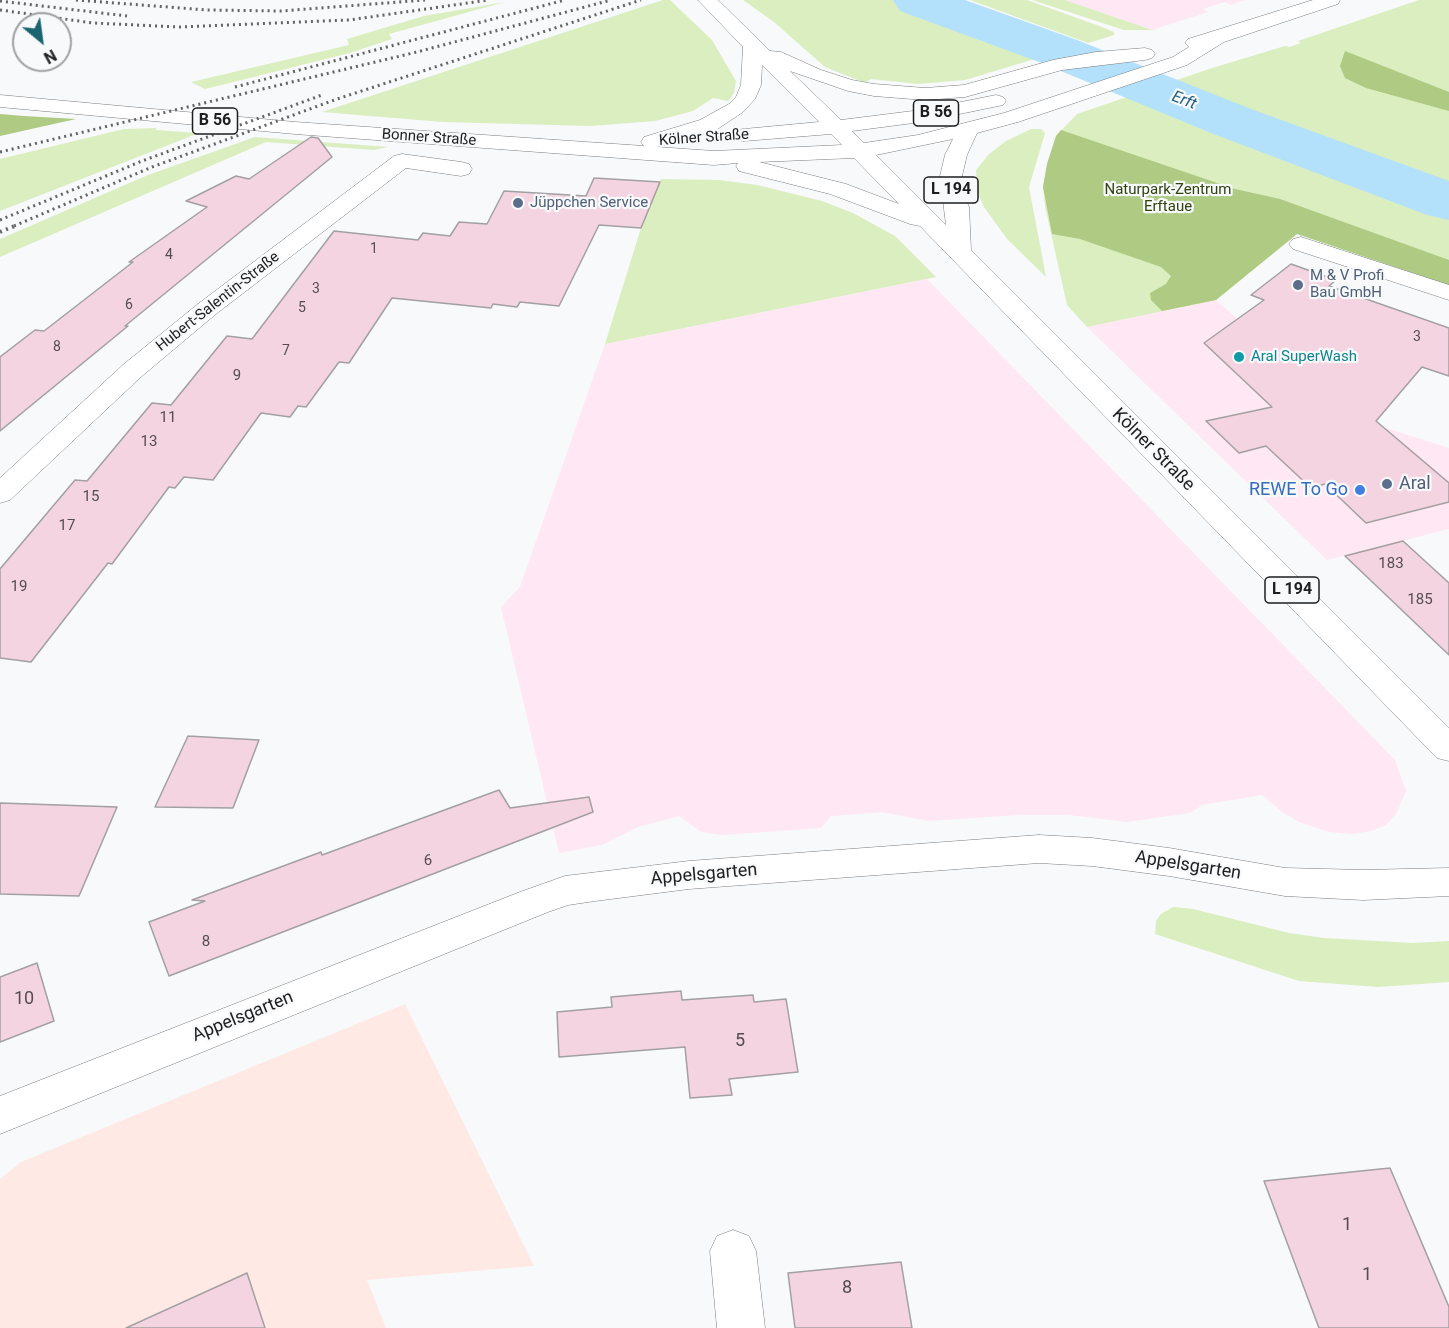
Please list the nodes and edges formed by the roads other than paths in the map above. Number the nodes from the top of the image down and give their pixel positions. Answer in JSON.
{"nodes":[{"id":1,"x":707,"y":0,"type":"edge"},
{"id":2,"x":1331,"y":0,"type":"edge"},
{"id":3,"x":1217,"y":38,"type":"junction"},
{"id":4,"x":753,"y":46,"type":"junction"},
{"id":5,"x":1151,"y":53,"type":"junction"},
{"id":6,"x":0,"y":100,"type":"edge"},
{"id":7,"x":836,"y":127,"type":"junction"},
{"id":8,"x":968,"y":130,"type":"junction"},
{"id":9,"x":652,"y":142,"type":"junction"},
{"id":10,"x":572,"y":149,"type":"junction"},
{"id":11,"x":858,"y":151,"type":"junction"},
{"id":12,"x":714,"y":158,"type":"junction"},
{"id":13,"x":461,"y":168,"type":"dead end"},
{"id":14,"x":931,"y":224,"type":"junction"},
{"id":15,"x":1301,"y":244,"type":"dead end"},
{"id":16,"x":959,"y":253,"type":"junction"},
{"id":17,"x":1449,"y":293,"type":"edge"},
{"id":18,"x":0,"y":494,"type":"edge"},
{"id":19,"x":1449,"y":749,"type":"edge"},
{"id":20,"x":1449,"y":882,"type":"edge"},
{"id":21,"x":0,"y":1114,"type":"edge"},
{"id":22,"x":733,"y":1251,"type":"dead end"},
{"id":23,"x":741,"y":1328,"type":"edge"}],
"edges":[{"from":1,"to":4,"type":"main road","number":"L 194"},
{"from":2,"to":3,"type":"main road","name":"Kölner Straße","number":"B 56"},
{"from":3,"to":5,"type":"main road","name":"Kölner Straße","number":"B 56"},
{"from":3,"to":8,"type":"main road","name":"Kölner Straße","number":"B 56"},
{"from":4,"to":5,"type":"main road","number":"B 56"},
{"from":4,"to":7,"type":"main road","number":"L 194"},
{"from":4,"to":9,"type":"main road"},
{"from":5,"to":7,"type":"main road","name":"Kölner Straße","number":"B 56"},
{"from":6,"to":10,"type":"main road","name":"Bonner Straße","number":"B 56"},
{"from":7,"to":9,"type":"main road","name":"Kölner Straße","number":"B 56"},
{"from":7,"to":11,"type":"main road","name":"Kölner Straße","number":"L 194"},
{"from":8,"to":11,"type":"main road","name":"Kölner Straße","number":"B 56"},
{"from":8,"to":16,"type":"main road","number":"L 194"},
{"from":9,"to":10,"type":"main road","name":"Kölner Straße","number":"B 56"},
{"from":10,"to":12,"type":"main road","name":"Bonner Straße","number":"B 56"},
{"from":11,"to":12,"type":"main road","name":"Bonner Straße","number":"B 56"},
{"from":11,"to":14,"type":"main road","name":"Kölner Straße","number":"L 194"},
{"from":12,"to":14,"type":"main road","number":"B 56"},
{"from":13,"to":18,"type":"main road","name":"Hubert-Salentin-Straße"},
{"from":14,"to":16,"type":"main road","name":"Kölner Straße","number":"L 194"},
{"from":15,"to":17,"type":"main road"},
{"from":16,"to":19,"type":"main road","name":"Kölner Straße","number":"L 194"},
{"from":20,"to":21,"type":"main road","name":"Appelsgarten"},
{"from":22,"to":23,"type":"main road"}]}
